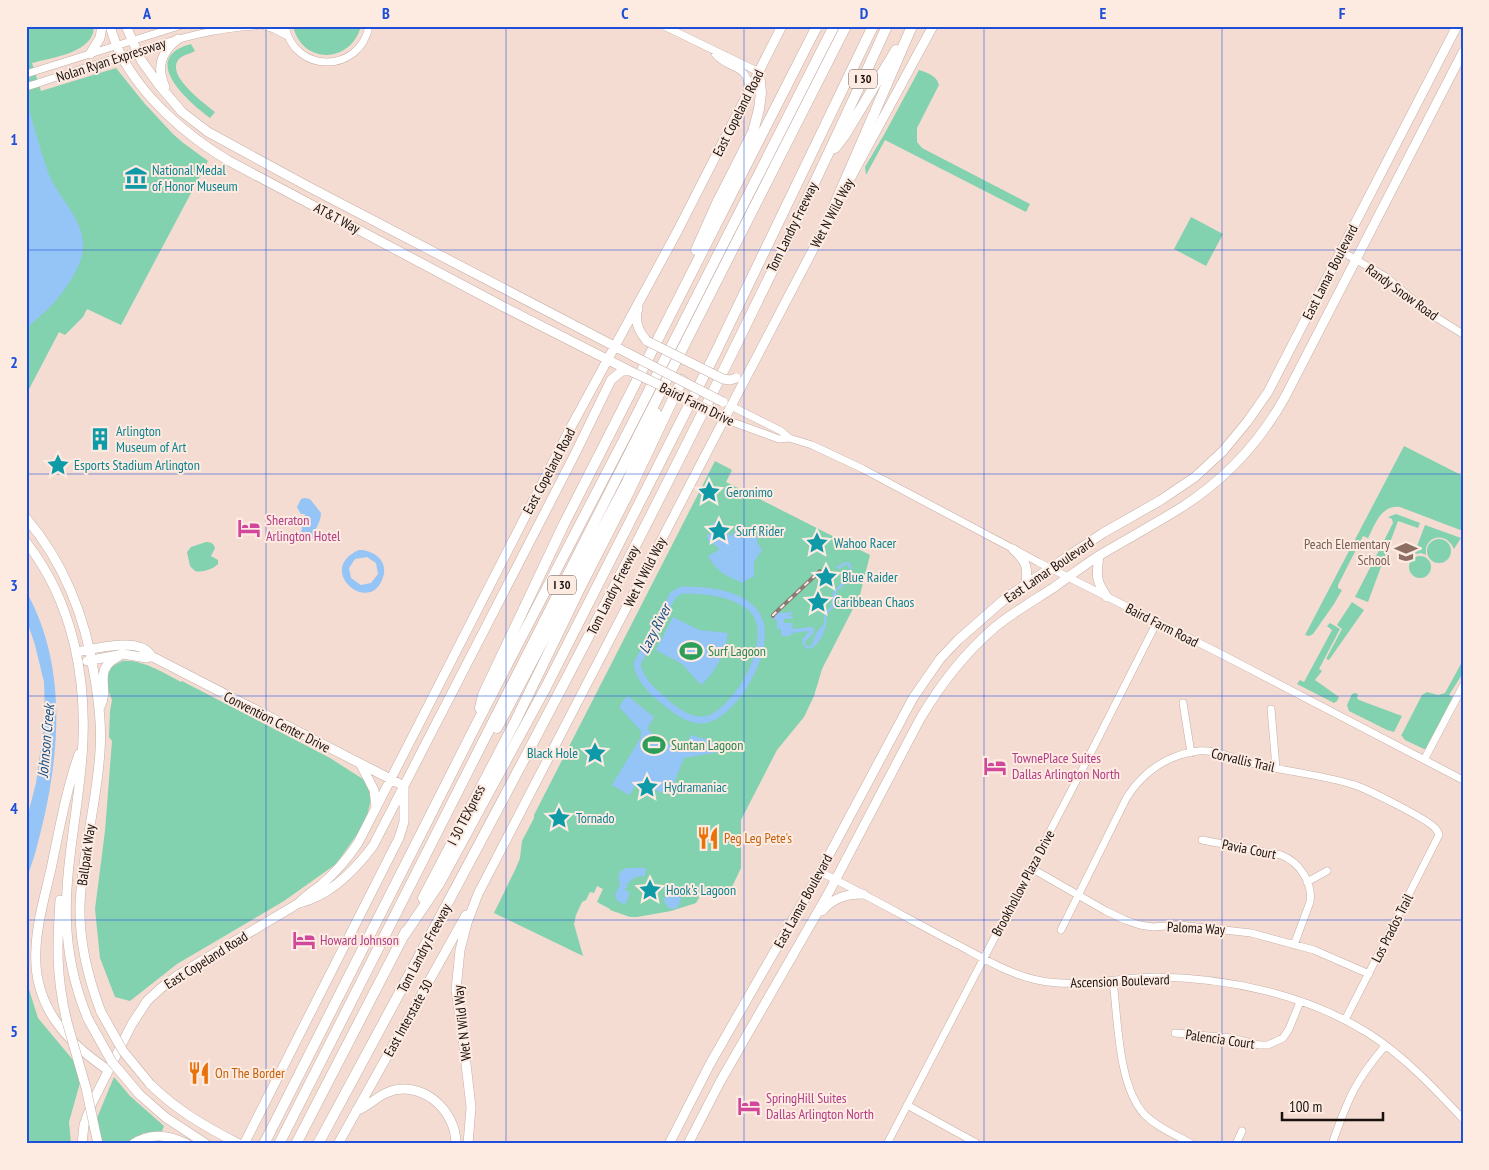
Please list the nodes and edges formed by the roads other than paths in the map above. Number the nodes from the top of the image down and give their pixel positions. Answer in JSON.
{"nodes":[{"id":1,"x":102,"y":26,"type":"edge"},
{"id":2,"x":110,"y":26,"type":"edge"},
{"id":3,"x":126,"y":26,"type":"edge"},
{"id":4,"x":179,"y":26,"type":"edge"},
{"id":5,"x":256,"y":26,"type":"edge"},
{"id":6,"x":264,"y":26,"type":"edge"},
{"id":7,"x":285,"y":26,"type":"edge"},
{"id":8,"x":369,"y":26,"type":"edge"},
{"id":9,"x":664,"y":26,"type":"edge"},
{"id":10,"x":782,"y":26,"type":"edge"},
{"id":11,"x":817,"y":26,"type":"edge"},
{"id":12,"x":834,"y":26,"type":"edge"},
{"id":13,"x":846,"y":26,"type":"edge"},
{"id":14,"x":873,"y":26,"type":"edge"},
{"id":15,"x":887,"y":26,"type":"edge"},
{"id":16,"x":911,"y":26,"type":"edge"},
{"id":17,"x":933,"y":26,"type":"edge"},
{"id":18,"x":1458,"y":26,"type":"edge"},
{"id":19,"x":288,"y":36,"type":"junction"},
{"id":20,"x":178,"y":39,"type":"junction"},
{"id":21,"x":131,"y":40,"type":"junction"},
{"id":22,"x":116,"y":45,"type":"junction"},
{"id":23,"x":714,"y":51,"type":"junction"},
{"id":24,"x":137,"y":52,"type":"junction"},
{"id":25,"x":1463,"y":52,"type":"edge"},
{"id":26,"x":90,"y":54,"type":"junction"},
{"id":27,"x":121,"y":56,"type":"junction"},
{"id":28,"x":759,"y":72,"type":"junction"},
{"id":29,"x":26,"y":74,"type":"edge"},
{"id":30,"x":26,"y":87,"type":"edge"},
{"id":31,"x":748,"y":92,"type":"junction"},
{"id":32,"x":173,"y":102,"type":"junction"},
{"id":33,"x":823,"y":162,"type":"junction"},
{"id":34,"x":825,"y":227,"type":"junction"},
{"id":35,"x":1341,"y":251,"type":"junction"},
{"id":36,"x":1356,"y":259,"type":"junction"},
{"id":37,"x":681,"y":290,"type":"junction"},
{"id":38,"x":641,"y":298,"type":"junction"},
{"id":39,"x":1463,"y":334,"type":"edge"},
{"id":40,"x":616,"y":346,"type":"junction"},
{"id":41,"x":758,"y":355,"type":"junction"},
{"id":42,"x":608,"y":361,"type":"junction"},
{"id":43,"x":630,"y":371,"type":"junction"},
{"id":44,"x":672,"y":375,"type":"junction"},
{"id":45,"x":682,"y":380,"type":"junction"},
{"id":46,"x":666,"y":388,"type":"junction"},
{"id":47,"x":675,"y":394,"type":"junction"},
{"id":48,"x":727,"y":404,"type":"junction"},
{"id":49,"x":720,"y":416,"type":"junction"},
{"id":50,"x":789,"y":438,"type":"junction"},
{"id":51,"x":1214,"y":461,"type":"junction"},
{"id":52,"x":551,"y":466,"type":"junction"},
{"id":53,"x":863,"y":469,"type":"joint"},
{"id":54,"x":565,"y":472,"type":"junction"},
{"id":55,"x":1224,"y":474,"type":"junction"},
{"id":56,"x":630,"y":484,"type":"junction"},
{"id":57,"x":26,"y":518,"type":"edge"},
{"id":58,"x":26,"y":542,"type":"edge"},
{"id":59,"x":1013,"y":549,"type":"junction"},
{"id":60,"x":1099,"y":556,"type":"junction"},
{"id":61,"x":59,"y":565,"type":"junction"},
{"id":62,"x":1051,"y":569,"type":"junction"},
{"id":63,"x":46,"y":572,"type":"junction"},
{"id":64,"x":1069,"y":578,"type":"junction"},
{"id":65,"x":1026,"y":586,"type":"junction"},
{"id":66,"x":1108,"y":597,"type":"junction"},
{"id":67,"x":1157,"y":622,"type":"junction"},
{"id":68,"x":90,"y":650,"type":"junction"},
{"id":69,"x":77,"y":652,"type":"junction"},
{"id":70,"x":122,"y":654,"type":"junction"},
{"id":71,"x":151,"y":656,"type":"junction"},
{"id":72,"x":92,"y":660,"type":"junction"},
{"id":73,"x":79,"y":663,"type":"junction"},
{"id":74,"x":1463,"y":686,"type":"edge"},
{"id":75,"x":912,"y":698,"type":"junction"},
{"id":76,"x":1183,"y":703,"type":"dead end"},
{"id":77,"x":100,"y":707,"type":"junction"},
{"id":78,"x":927,"y":707,"type":"junction"},
{"id":79,"x":1271,"y":709,"type":"dead end"},
{"id":80,"x":476,"y":723,"type":"junction"},
{"id":81,"x":83,"y":742,"type":"junction"},
{"id":82,"x":1191,"y":753,"type":"junction"},
{"id":83,"x":1424,"y":760,"type":"junction"},
{"id":84,"x":360,"y":764,"type":"junction"},
{"id":85,"x":1276,"y":768,"type":"junction"},
{"id":86,"x":391,"y":780,"type":"junction"},
{"id":87,"x":1463,"y":780,"type":"edge"},
{"id":88,"x":404,"y":786,"type":"junction"},
{"id":89,"x":376,"y":808,"type":"junction"},
{"id":90,"x":1438,"y":835,"type":"joint"},
{"id":91,"x":72,"y":836,"type":"junction"},
{"id":92,"x":1202,"y":840,"type":"dead end"},
{"id":93,"x":1031,"y":868,"type":"junction"},
{"id":94,"x":1327,"y":871,"type":"dead end"},
{"id":95,"x":820,"y":872,"type":"junction"},
{"id":96,"x":836,"y":880,"type":"junction"},
{"id":97,"x":1308,"y":882,"type":"junction"},
{"id":98,"x":478,"y":894,"type":"junction"},
{"id":99,"x":863,"y":894,"type":"junction"},
{"id":100,"x":1078,"y":895,"type":"junction"},
{"id":101,"x":300,"y":903,"type":"junction"},
{"id":102,"x":812,"y":922,"type":"junction"},
{"id":103,"x":1061,"y":930,"type":"dead end"},
{"id":104,"x":403,"y":937,"type":"junction"},
{"id":105,"x":1294,"y":945,"type":"junction"},
{"id":106,"x":984,"y":958,"type":"junction"},
{"id":107,"x":1368,"y":974,"type":"junction"},
{"id":108,"x":1113,"y":981,"type":"junction"},
{"id":109,"x":1300,"y":1002,"type":"junction"},
{"id":110,"x":1345,"y":1020,"type":"junction"},
{"id":111,"x":1174,"y":1033,"type":"dead end"},
{"id":112,"x":1385,"y":1046,"type":"junction"},
{"id":113,"x":108,"y":1070,"type":"junction"},
{"id":114,"x":907,"y":1105,"type":"junction"},
{"id":115,"x":356,"y":1111,"type":"junction"},
{"id":116,"x":1463,"y":1119,"type":"edge"},
{"id":117,"x":1242,"y":1131,"type":"dead end"},
{"id":118,"x":82,"y":1142,"type":"edge"},
{"id":119,"x":98,"y":1144,"type":"edge"},
{"id":120,"x":133,"y":1144,"type":"edge"},
{"id":121,"x":187,"y":1144,"type":"edge"},
{"id":122,"x":206,"y":1144,"type":"edge"},
{"id":123,"x":238,"y":1144,"type":"edge"},
{"id":124,"x":244,"y":1144,"type":"edge"},
{"id":125,"x":264,"y":1144,"type":"edge"},
{"id":126,"x":279,"y":1144,"type":"edge"},
{"id":127,"x":286,"y":1144,"type":"edge"},
{"id":128,"x":296,"y":1144,"type":"edge"},
{"id":129,"x":318,"y":1144,"type":"edge"},
{"id":130,"x":338,"y":1144,"type":"edge"},
{"id":131,"x":456,"y":1144,"type":"edge"},
{"id":132,"x":468,"y":1144,"type":"edge"},
{"id":133,"x":669,"y":1144,"type":"edge"},
{"id":134,"x":688,"y":1144,"type":"edge"},
{"id":135,"x":887,"y":1144,"type":"edge"},
{"id":136,"x":978,"y":1144,"type":"edge"},
{"id":137,"x":1192,"y":1144,"type":"edge"},
{"id":138,"x":1236,"y":1144,"type":"edge"},
{"id":139,"x":1332,"y":1144,"type":"edge"}],
"edges":[{"from":1,"to":26,"type":"main road"},
{"from":2,"to":22,"type":"main road","name":"AT&T Way"},
{"from":3,"to":21,"type":"main road","name":"AT&T Way"},
{"from":4,"to":21,"type":"street","name":"Nolan Ryan Expressway"},
{"from":5,"to":20,"type":"street","name":"Nolan Ryan Expressway"},
{"from":6,"to":19,"type":"street"},
{"from":7,"to":19,"type":"street"},
{"from":8,"to":19,"type":"street"},
{"from":9,"to":23,"type":"street"},
{"from":10,"to":28,"type":"main road","name":"East Copeland Road"},
{"from":11,"to":37,"type":"highway"},
{"from":12,"to":80,"type":"highway","number":"I 30"},
{"from":13,"to":126,"type":"highway","number":"I 30"},
{"from":14,"to":104,"type":"highway"},
{"from":15,"to":33,"type":"highway","name":"Tom Landry Freeway","number":"I 30"},
{"from":16,"to":33,"type":"highway"},
{"from":16,"to":34,"type":"highway"},
{"from":17,"to":34,"type":"main road","name":"Wet N Wild Way"},
{"from":18,"to":35,"type":"main road","name":"East Lamar Boulevard"},
{"from":20,"to":24,"type":"street","name":"Nolan Ryan Expressway"},
{"from":20,"to":32,"type":"main road"},
{"from":21,"to":22,"type":"street","name":"Nolan Ryan Expressway"},
{"from":21,"to":24,"type":"main road","name":"AT&T Way"},
{"from":22,"to":26,"type":"street","name":"Nolan Ryan Expressway"},
{"from":22,"to":27,"type":"main road","name":"AT&T Way"},
{"from":23,"to":28,"type":"street"},
{"from":23,"to":31,"type":"street"},
{"from":24,"to":27,"type":"street","name":"Nolan Ryan Expressway"},
{"from":24,"to":32,"type":"main road","name":"AT&T Way"},
{"from":25,"to":36,"type":"main road","name":"East Lamar Boulevard"},
{"from":26,"to":29,"type":"street","name":"Nolan Ryan Expressway"},
{"from":27,"to":30,"type":"street","name":"Nolan Ryan Expressway"},
{"from":27,"to":42,"type":"main road","name":"AT&T Way"},
{"from":28,"to":31,"type":"main road","name":"East Copeland Road"},
{"from":28,"to":37,"type":"highway"},
{"from":31,"to":38,"type":"main road","name":"East Copeland Road"},
{"from":32,"to":40,"type":"main road","name":"AT&T Way"},
{"from":33,"to":129,"type":"highway","name":"Tom Landry Freeway","number":"I 30"},
{"from":34,"to":41,"type":"main road","name":"Wet N Wild Way"},
{"from":35,"to":36,"type":"street","name":"Randy Snow Road"},
{"from":35,"to":51,"type":"main road","name":"East Lamar Boulevard"},
{"from":36,"to":39,"type":"street","name":"Randy Snow Road"},
{"from":36,"to":55,"type":"main road","name":"East Lamar Boulevard"},
{"from":37,"to":80,"type":"highway"},
{"from":38,"to":40,"type":"main road","name":"East Copeland Road"},
{"from":38,"to":41,"type":"main road","bridge":true},
{"from":40,"to":42,"type":"main road","name":"East Copeland Road"},
{"from":40,"to":44,"type":"main road","name":"Baird Farm Drive","bridge":true},
{"from":41,"to":48,"type":"main road","name":"Wet N Wild Way"},
{"from":42,"to":43,"type":"main road","name":"Baird Farm Drive"},
{"from":42,"to":52,"type":"main road","name":"East Copeland Road"},
{"from":43,"to":46,"type":"main road","name":"Baird Farm Drive","bridge":true},
{"from":43,"to":54,"type":"main road","name":"East Copeland Road"},
{"from":44,"to":45,"type":"main road","name":"Baird Farm Drive","bridge":true},
{"from":44,"to":46,"type":"highway","bridge":true},
{"from":45,"to":47,"type":"highway","bridge":true},
{"from":45,"to":48,"type":"main road","name":"Baird Farm Drive","bridge":true},
{"from":46,"to":47,"type":"main road","name":"Baird Farm Drive","bridge":true},
{"from":46,"to":56,"type":"highway"},
{"from":47,"to":49,"type":"main road","name":"Baird Farm Drive","bridge":true},
{"from":47,"to":56,"type":"highway"},
{"from":48,"to":49,"type":"main road","name":"Wet N Wild Way"},
{"from":48,"to":50,"type":"street","name":"Baird Farm Drive"},
{"from":49,"to":50,"type":"street","name":"Baird Farm Drive"},
{"from":49,"to":98,"type":"main road","name":"Wet N Wild Way"},
{"from":50,"to":53,"type":"street","name":"Baird Farm Drive"},
{"from":51,"to":55,"type":"main road"},
{"from":51,"to":62,"type":"main road","name":"East Lamar Boulevard"},
{"from":52,"to":54,"type":"main road"},
{"from":52,"to":86,"type":"main road","name":"East Copeland Road"},
{"from":53,"to":59,"type":"street","name":"Baird Farm Road"},
{"from":54,"to":88,"type":"main road","name":"East Copeland Road"},
{"from":55,"to":60,"type":"main road","name":"East Lamar Boulevard"},
{"from":56,"to":104,"type":"highway","name":"I 30 TEXpress"},
{"from":56,"to":127,"type":"highway","name":"I 30 TEXpress"},
{"from":57,"to":61,"type":"main road","name":"Ballpark Way"},
{"from":58,"to":63,"type":"main road","name":"Ballpark Way"},
{"from":59,"to":62,"type":"street","name":"Baird Farm Road"},
{"from":59,"to":65,"type":"main road"},
{"from":60,"to":64,"type":"main road","name":"East Lamar Boulevard"},
{"from":60,"to":66,"type":"main road"},
{"from":61,"to":63,"type":"main road"},
{"from":61,"to":68,"type":"main road","name":"Ballpark Way"},
{"from":62,"to":64,"type":"street","name":"Baird Farm Road"},
{"from":62,"to":65,"type":"main road","name":"East Lamar Boulevard"},
{"from":63,"to":69,"type":"main road","name":"Ballpark Way"},
{"from":64,"to":66,"type":"street","name":"Baird Farm Road"},
{"from":64,"to":78,"type":"main road","name":"East Lamar Boulevard"},
{"from":65,"to":75,"type":"main road","name":"East Lamar Boulevard"},
{"from":66,"to":67,"type":"street","name":"Baird Farm Road"},
{"from":67,"to":83,"type":"street","name":"Baird Farm Road"},
{"from":67,"to":93,"type":"street","name":"Brookhollow Plaza Drive"},
{"from":68,"to":69,"type":"main road","name":"Convention Center Drive"},
{"from":68,"to":71,"type":"main road","name":"Convention Center Drive"},
{"from":68,"to":72,"type":"main road","name":"Ballpark Way"},
{"from":69,"to":73,"type":"main road","name":"Ballpark Way"},
{"from":70,"to":71,"type":"main road","name":"Convention Center Drive"},
{"from":70,"to":72,"type":"main road","name":"Convention Center Drive"},
{"from":70,"to":77,"type":"main road"},
{"from":71,"to":84,"type":"main road","name":"Convention Center Drive"},
{"from":72,"to":73,"type":"main road","name":"Convention Center Drive"},
{"from":72,"to":77,"type":"main road","name":"Ballpark Way"},
{"from":73,"to":81,"type":"main road","name":"Ballpark Way"},
{"from":74,"to":83,"type":"street"},
{"from":75,"to":78,"type":"main road"},
{"from":75,"to":95,"type":"main road","name":"East Lamar Boulevard"},
{"from":76,"to":82,"type":"street"},
{"from":77,"to":123,"type":"main road","name":"Ballpark Way","bridge":true},
{"from":78,"to":96,"type":"main road","name":"East Lamar Boulevard"},
{"from":79,"to":85,"type":"street"},
{"from":80,"to":125,"type":"highway","number":"I 30"},
{"from":81,"to":91,"type":"main road","name":"Ballpark Way"},
{"from":81,"to":113,"type":"main road"},
{"from":82,"to":85,"type":"street","name":"Corvallis Trail"},
{"from":82,"to":100,"type":"street","name":"Corvallis Trail"},
{"from":83,"to":87,"type":"street","name":"Baird Farm Road"},
{"from":84,"to":86,"type":"main road","name":"Convention Center Drive"},
{"from":84,"to":89,"type":"main road"},
{"from":85,"to":90,"type":"street","name":"Corvallis Trail"},
{"from":86,"to":88,"type":"main road","name":"Convention Center Drive"},
{"from":86,"to":89,"type":"main road","name":"East Copeland Road"},
{"from":88,"to":101,"type":"main road","name":"East Copeland Road"},
{"from":88,"to":124,"type":"main road"},
{"from":89,"to":101,"type":"main road","name":"East Copeland Road"},
{"from":90,"to":107,"type":"street","name":"Los Prados Trail"},
{"from":91,"to":119,"type":"main road","bridge":true},
{"from":91,"to":122,"type":"main road","name":"Ballpark Way","bridge":true},
{"from":92,"to":97,"type":"street","name":"Pavia Court"},
{"from":93,"to":100,"type":"street","name":"Paloma Way"},
{"from":93,"to":106,"type":"street","name":"Brookhollow Plaza Drive"},
{"from":94,"to":97,"type":"street"},
{"from":95,"to":96,"type":"street","name":"Ascension Boulevard"},
{"from":95,"to":133,"type":"main road","name":"East Lamar Boulevard"},
{"from":96,"to":99,"type":"street","name":"Ascension Boulevard"},
{"from":96,"to":102,"type":"main road","name":"East Lamar Boulevard"},
{"from":97,"to":105,"type":"street"},
{"from":98,"to":115,"type":"main road","name":"East Interstate 30"},
{"from":98,"to":132,"type":"main road","name":"Wet N Wild Way"},
{"from":99,"to":102,"type":"main road"},
{"from":99,"to":106,"type":"street","name":"Ascension Boulevard"},
{"from":100,"to":103,"type":"street","name":"Corvallis Trail"},
{"from":100,"to":105,"type":"street","name":"Paloma Way"},
{"from":101,"to":113,"type":"main road","name":"East Copeland Road"},
{"from":102,"to":134,"type":"main road","name":"East Lamar Boulevard"},
{"from":104,"to":128,"type":"highway","name":"I 30 TEXpress"},
{"from":105,"to":107,"type":"street","name":"Paloma Way"},
{"from":106,"to":108,"type":"street","name":"Ascension Boulevard"},
{"from":106,"to":114,"type":"street","name":"Brookhollow Plaza Drive"},
{"from":107,"to":110,"type":"street","name":"Los Prados Trail"},
{"from":108,"to":109,"type":"street","name":"Ascension Boulevard"},
{"from":108,"to":137,"type":"street"},
{"from":109,"to":110,"type":"street","name":"Ascension Boulevard"},
{"from":109,"to":111,"type":"street","name":"Palencia Court"},
{"from":110,"to":112,"type":"street","name":"Ascension Boulevard"},
{"from":112,"to":116,"type":"street","name":"Ascension Boulevard"},
{"from":112,"to":139,"type":"street"},
{"from":113,"to":118,"type":"main road","name":"East Copeland Road"},
{"from":114,"to":135,"type":"street","name":"Brookhollow Plaza Drive"},
{"from":114,"to":136,"type":"street"},
{"from":115,"to":130,"type":"main road","name":"East Interstate 30"},
{"from":115,"to":131,"type":"main road"},
{"from":117,"to":138,"type":"street"},
{"from":120,"to":121,"type":"main road"}]}
